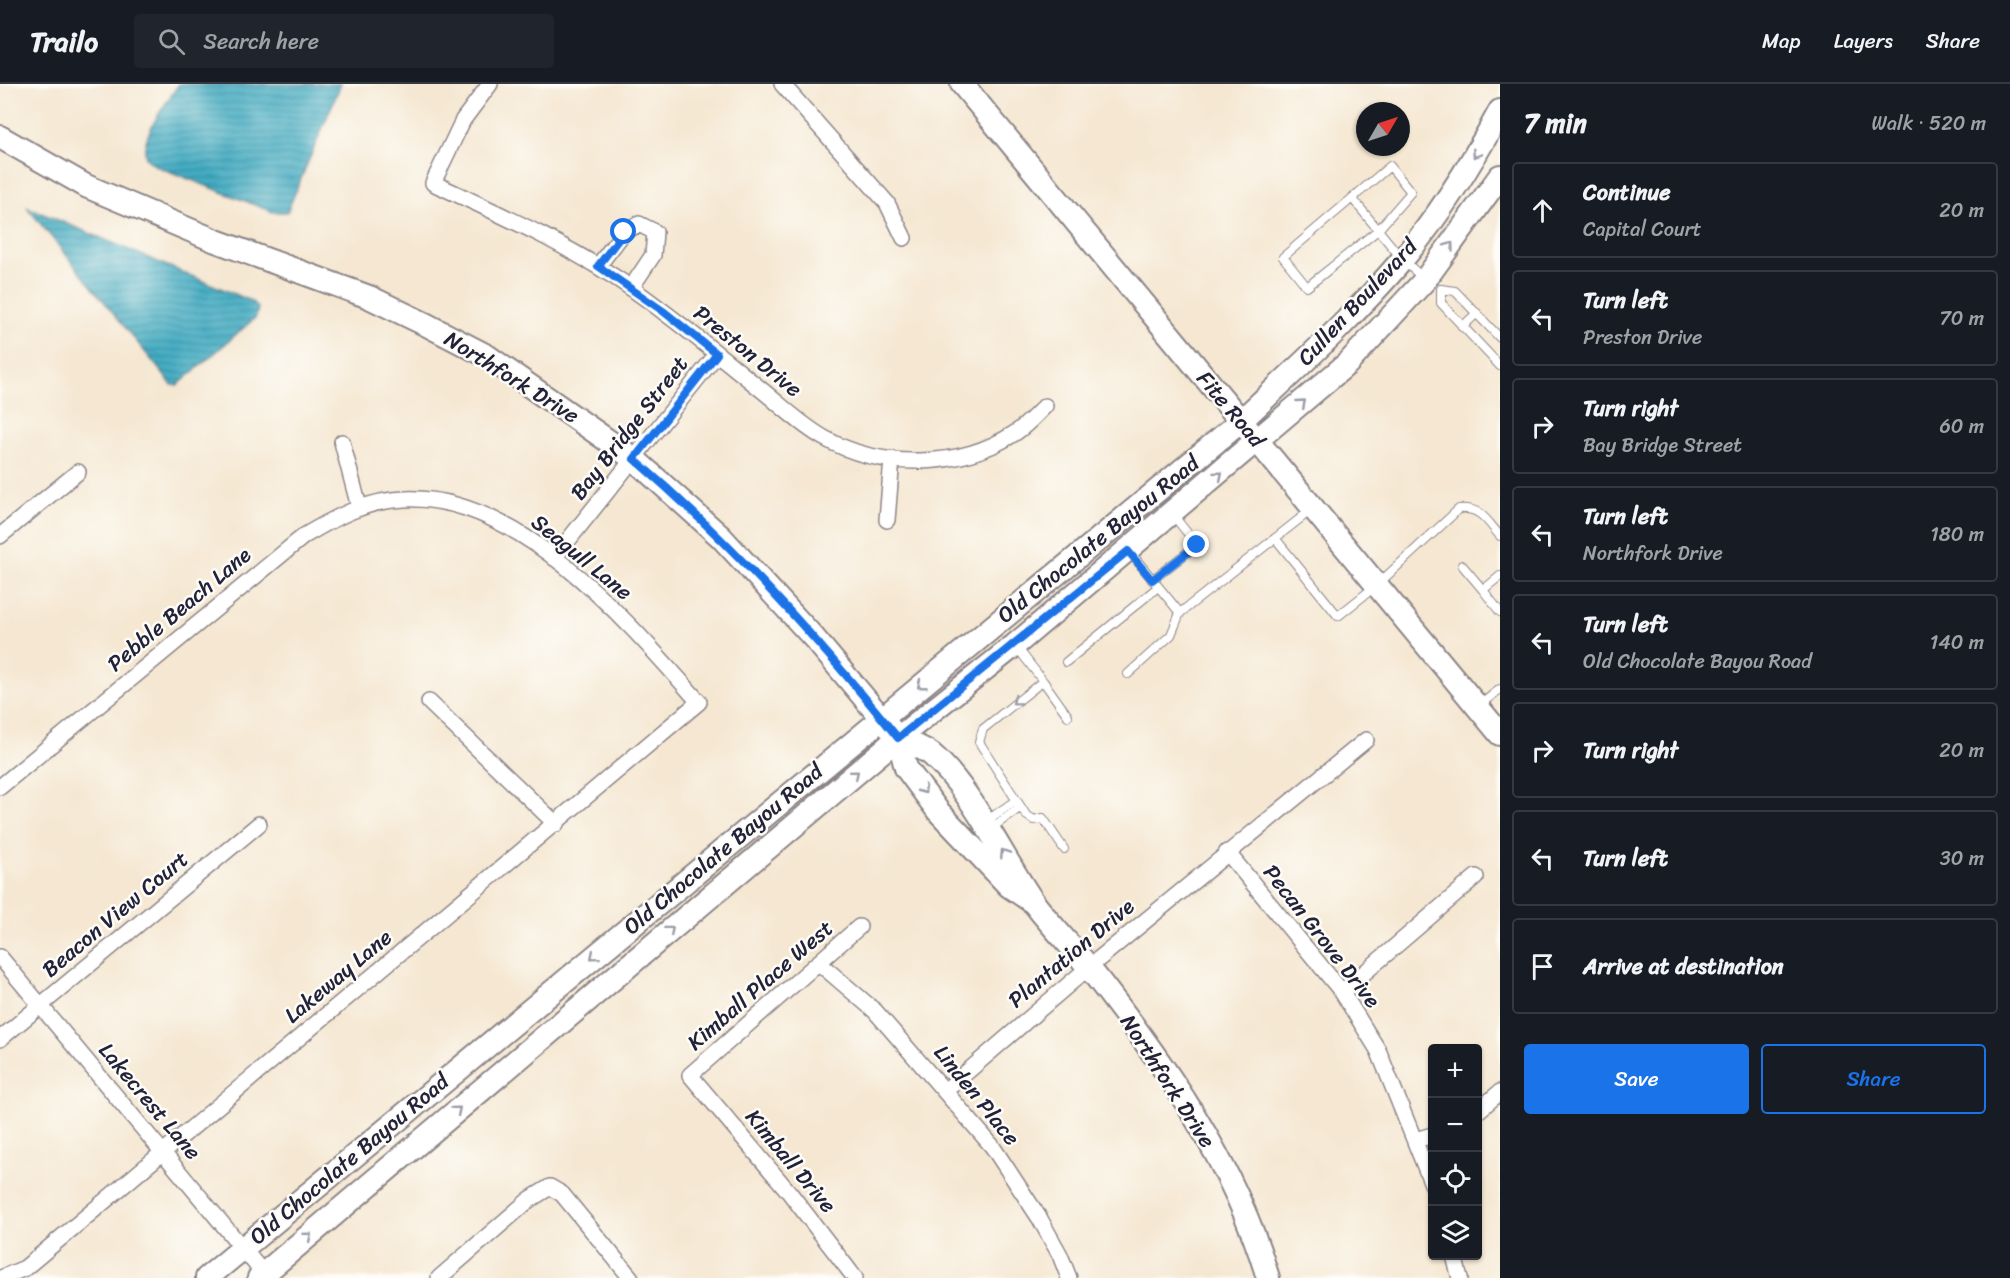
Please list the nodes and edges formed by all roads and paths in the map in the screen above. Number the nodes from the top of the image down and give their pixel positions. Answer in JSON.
{"nodes":[{"id":1,"x":490,"y":84,"type":"edge"},
{"id":2,"x":782,"y":84,"type":"edge"},
{"id":3,"x":962,"y":84,"type":"edge"},
{"id":4,"x":1500,"y":111,"type":"edge"},
{"id":5,"x":0,"y":137,"type":"edge"},
{"id":6,"x":1500,"y":176,"type":"edge"},
{"id":7,"x":1352,"y":198,"type":"junction"},
{"id":8,"x":1378,"y":230,"type":"junction"},
{"id":9,"x":904,"y":238,"type":"dead end"},
{"id":10,"x":1402,"y":259,"type":"junction"},
{"id":11,"x":598,"y":266,"type":"junction"},
{"id":12,"x":1433,"y":284,"type":"junction"},
{"id":13,"x":631,"y":288,"type":"junction"},
{"id":14,"x":1477,"y":313,"type":"junction"},
{"id":15,"x":1462,"y":327,"type":"junction"},
{"id":16,"x":1500,"y":338,"type":"edge"},
{"id":17,"x":717,"y":354,"type":"junction"},
{"id":18,"x":1500,"y":366,"type":"edge"},
{"id":19,"x":1045,"y":406,"type":"dead end"},
{"id":20,"x":1240,"y":422,"type":"junction"},
{"id":21,"x":342,"y":442,"type":"dead end"},
{"id":22,"x":1258,"y":442,"type":"junction"},
{"id":23,"x":634,"y":459,"type":"junction"},
{"id":24,"x":892,"y":459,"type":"junction"},
{"id":25,"x":78,"y":472,"type":"dead end"},
{"id":26,"x":405,"y":498,"type":"joint"},
{"id":27,"x":359,"y":507,"type":"junction"},
{"id":28,"x":1312,"y":509,"type":"junction"},
{"id":29,"x":1172,"y":514,"type":"junction"},
{"id":30,"x":887,"y":520,"type":"dead end"},
{"id":31,"x":0,"y":536,"type":"edge"},
{"id":32,"x":1500,"y":536,"type":"edge"},
{"id":33,"x":1275,"y":538,"type":"junction"},
{"id":34,"x":1128,"y":551,"type":"junction"},
{"id":35,"x":554,"y":558,"type":"junction"},
{"id":36,"x":1462,"y":565,"type":"dead end"},
{"id":37,"x":1500,"y":576,"type":"edge"},
{"id":38,"x":1152,"y":580,"type":"junction"},
{"id":39,"x":1377,"y":585,"type":"junction"},
{"id":40,"x":1158,"y":587,"type":"junction"},
{"id":41,"x":1483,"y":590,"type":"junction"},
{"id":42,"x":1500,"y":612,"type":"edge"},
{"id":43,"x":1180,"y":613,"type":"junction"},
{"id":44,"x":1015,"y":645,"type":"junction"},
{"id":45,"x":1066,"y":662,"type":"dead end"},
{"id":46,"x":1128,"y":674,"type":"dead end"},
{"id":47,"x":1043,"y":681,"type":"junction"},
{"id":48,"x":1500,"y":689,"type":"edge"},
{"id":49,"x":429,"y":702,"type":"dead end"},
{"id":50,"x":699,"y":702,"type":"joint"},
{"id":51,"x":1478,"y":708,"type":"junction"},
{"id":52,"x":1068,"y":716,"type":"dead end"},
{"id":53,"x":881,"y":718,"type":"junction"},
{"id":54,"x":1500,"y":735,"type":"edge"},
{"id":55,"x":898,"y":738,"type":"junction"},
{"id":56,"x":1366,"y":740,"type":"dead end"},
{"id":57,"x":0,"y":787,"type":"edge"},
{"id":58,"x":1018,"y":804,"type":"junction"},
{"id":59,"x":259,"y":824,"type":"dead end"},
{"id":60,"x":556,"y":824,"type":"junction"},
{"id":61,"x":986,"y":826,"type":"junction"},
{"id":62,"x":1064,"y":849,"type":"dead end"},
{"id":63,"x":1227,"y":852,"type":"junction"},
{"id":64,"x":1476,"y":877,"type":"dead end"},
{"id":65,"x":1034,"y":903,"type":"junction"},
{"id":66,"x":859,"y":927,"type":"dead end"},
{"id":67,"x":0,"y":957,"type":"edge"},
{"id":68,"x":819,"y":963,"type":"junction"},
{"id":69,"x":1089,"y":967,"type":"junction"},
{"id":70,"x":1342,"y":992,"type":"junction"},
{"id":71,"x":40,"y":1005,"type":"junction"},
{"id":72,"x":0,"y":1039,"type":"edge"},
{"id":73,"x":690,"y":1075,"type":"joint"},
{"id":74,"x":946,"y":1090,"type":"junction"},
{"id":75,"x":1500,"y":1092,"type":"edge"},
{"id":76,"x":1482,"y":1108,"type":"edge"},
{"id":77,"x":1428,"y":1136,"type":"edge"},
{"id":78,"x":1416,"y":1140,"type":"junction"},
{"id":79,"x":163,"y":1151,"type":"junction"},
{"id":80,"x":1428,"y":1173,"type":"edge"},
{"id":81,"x":242,"y":1248,"type":"junction"},
{"id":82,"x":1455,"y":1260,"type":"edge"},
{"id":83,"x":261,"y":1276,"type":"edge"},
{"id":84,"x":1,"y":1278,"type":"edge"},
{"id":85,"x":207,"y":1278,"type":"edge"},
{"id":86,"x":439,"y":1278,"type":"edge"},
{"id":87,"x":631,"y":1278,"type":"edge"},
{"id":88,"x":855,"y":1278,"type":"edge"},
{"id":89,"x":1070,"y":1278,"type":"edge"},
{"id":90,"x":1268,"y":1278,"type":"edge"},
{"id":91,"x":1460,"y":1278,"type":"edge"}],
"edges":[{"from":1,"to":11,"type":"street","name":"Preston Drive"},
{"from":2,"to":9,"type":"street"},
{"from":3,"to":20,"type":"main road","name":"Fite Road"},
{"from":4,"to":10,"type":"main road","name":"Cullen Boulevard","one_way":true},
{"from":5,"to":23,"type":"main road","name":"Northfork Drive"},
{"from":12,"to":6,"type":"main road","name":"Cullen Boulevard","one_way":true},
{"from":7,"to":8,"type":"lane"},
{"from":7,"to":8,"type":"lane"},
{"from":7,"to":8,"type":"lane"},
{"from":8,"to":10,"type":"lane"},
{"from":10,"to":12,"type":"lane"},
{"from":10,"to":20,"type":"main road","name":"Cullen Boulevard"},
{"from":11,"to":13,"type":"street","name":"Preston Drive"},
{"from":11,"to":13,"type":"street"},
{"from":12,"to":14,"type":"lane"},
{"from":12,"to":15,"type":"lane"},
{"from":22,"to":12,"type":"main road","name":"Cullen Boulevard","one_way":true},
{"from":13,"to":17,"type":"street","name":"Preston Drive"},
{"from":14,"to":15,"type":"lane"},
{"from":14,"to":16,"type":"lane"},
{"from":15,"to":18,"type":"lane"},
{"from":17,"to":23,"type":"street","name":"Bay Bridge Street"},
{"from":17,"to":24,"type":"street","name":"Preston Drive"},
{"from":19,"to":24,"type":"street","name":"Preston Drive"},
{"from":20,"to":22,"type":"main road","name":"Fite Road"},
{"from":20,"to":53,"type":"main road","name":"Old Chocolate Bayou Road","one_way":true},
{"from":21,"to":27,"type":"street"},
{"from":22,"to":28,"type":"main road","name":"Fite Road"},
{"from":29,"to":22,"type":"main road","name":"Old Chocolate Bayou Road","one_way":true},
{"from":23,"to":35,"type":"street","name":"Bay Bridge Street"},
{"from":23,"to":53,"type":"main road","name":"Northfork Drive"},
{"from":24,"to":30,"type":"street"},
{"from":25,"to":31,"type":"street"},
{"from":26,"to":27,"type":"street","name":"Pebble Beach Lane"},
{"from":26,"to":35,"type":"street","name":"Seagull Lane"},
{"from":27,"to":57,"type":"street","name":"Pebble Beach Lane"},
{"from":28,"to":33,"type":"lane"},
{"from":28,"to":39,"type":"main road","name":"Fite Road"},
{"from":29,"to":34,"type":"main road","name":"Old Chocolate Bayou Road"},
{"from":29,"to":38,"type":"lane"},
{"from":32,"to":39,"type":"lane"},
{"from":33,"to":39,"type":"lane"},
{"from":33,"to":43,"type":"lane"},
{"from":34,"to":38,"type":"lane"},
{"from":34,"to":44,"type":"main road","name":"Old Chocolate Bayou Road"},
{"from":35,"to":50,"type":"street","name":"Seagull Lane"},
{"from":36,"to":41,"type":"lane"},
{"from":37,"to":41,"type":"lane"},
{"from":38,"to":40,"type":"lane"},
{"from":39,"to":51,"type":"main road","name":"Fite Road"},
{"from":40,"to":43,"type":"lane"},
{"from":40,"to":45,"type":"lane"},
{"from":41,"to":42,"type":"lane"},
{"from":43,"to":46,"type":"lane"},
{"from":44,"to":47,"type":"lane"},
{"from":44,"to":55,"type":"main road","name":"Old Chocolate Bayou Road"},
{"from":47,"to":52,"type":"lane"},
{"from":47,"to":58,"type":"lane","one_way":true},
{"from":48,"to":51,"type":"lane"},
{"from":49,"to":60,"type":"street"},
{"from":50,"to":60,"type":"street","name":"Lakeway Lane"},
{"from":51,"to":54,"type":"main road","name":"Fite Road"},
{"from":53,"to":55,"type":"main road","name":"Northfork Drive"},
{"from":53,"to":81,"type":"main road","name":"Old Chocolate Bayou Road","one_way":true},
{"from":55,"to":61,"type":"main road","name":"Northfork Drive"},
{"from":55,"to":65,"type":"main road","name":"Northfork Drive","one_way":true},
{"from":83,"to":55,"type":"main road","name":"Old Chocolate Bayou Road","one_way":true},
{"from":56,"to":63,"type":"street","name":"Plantation Drive"},
{"from":58,"to":61,"type":"lane"},
{"from":58,"to":62,"type":"lane"},
{"from":59,"to":71,"type":"street","name":"Beacon View Court"},
{"from":60,"to":79,"type":"street","name":"Lakeway Lane"},
{"from":65,"to":61,"type":"main road","name":"Northfork Drive","one_way":true},
{"from":63,"to":69,"type":"street","name":"Plantation Drive"},
{"from":63,"to":70,"type":"street","name":"Pecan Grove Drive"},
{"from":64,"to":70,"type":"street"},
{"from":65,"to":69,"type":"main road","name":"Northfork Drive"},
{"from":66,"to":68,"type":"street","name":"Kimball Place West"},
{"from":67,"to":71,"type":"street","name":"Lakecrest Lane"},
{"from":68,"to":73,"type":"street","name":"Kimball Place West"},
{"from":68,"to":74,"type":"street","name":"Linden Place"},
{"from":69,"to":74,"type":"street","name":"Plantation Drive"},
{"from":69,"to":90,"type":"main road","name":"Northfork Drive"},
{"from":70,"to":78,"type":"street","name":"Pecan Grove Drive"},
{"from":71,"to":72,"type":"street","name":"Beacon View Court"},
{"from":71,"to":79,"type":"street","name":"Lakecrest Lane"},
{"from":73,"to":88,"type":"street","name":"Kimball Drive"},
{"from":74,"to":89,"type":"street","name":"Linden Place"},
{"from":75,"to":76,"type":"street"},
{"from":77,"to":78,"type":"street"},
{"from":78,"to":80,"type":"street","name":"Pecan Grove Drive"},
{"from":79,"to":81,"type":"street","name":"Lakecrest Lane"},
{"from":79,"to":84,"type":"street","name":"Lakeway Lane"},
{"from":81,"to":83,"type":"street","name":"Lakecrest Lane"},
{"from":81,"to":85,"type":"main road","name":"Old Chocolate Bayou Road"},
{"from":82,"to":91,"type":"street"},
{"from":86,"to":87,"type":"street"}]}
